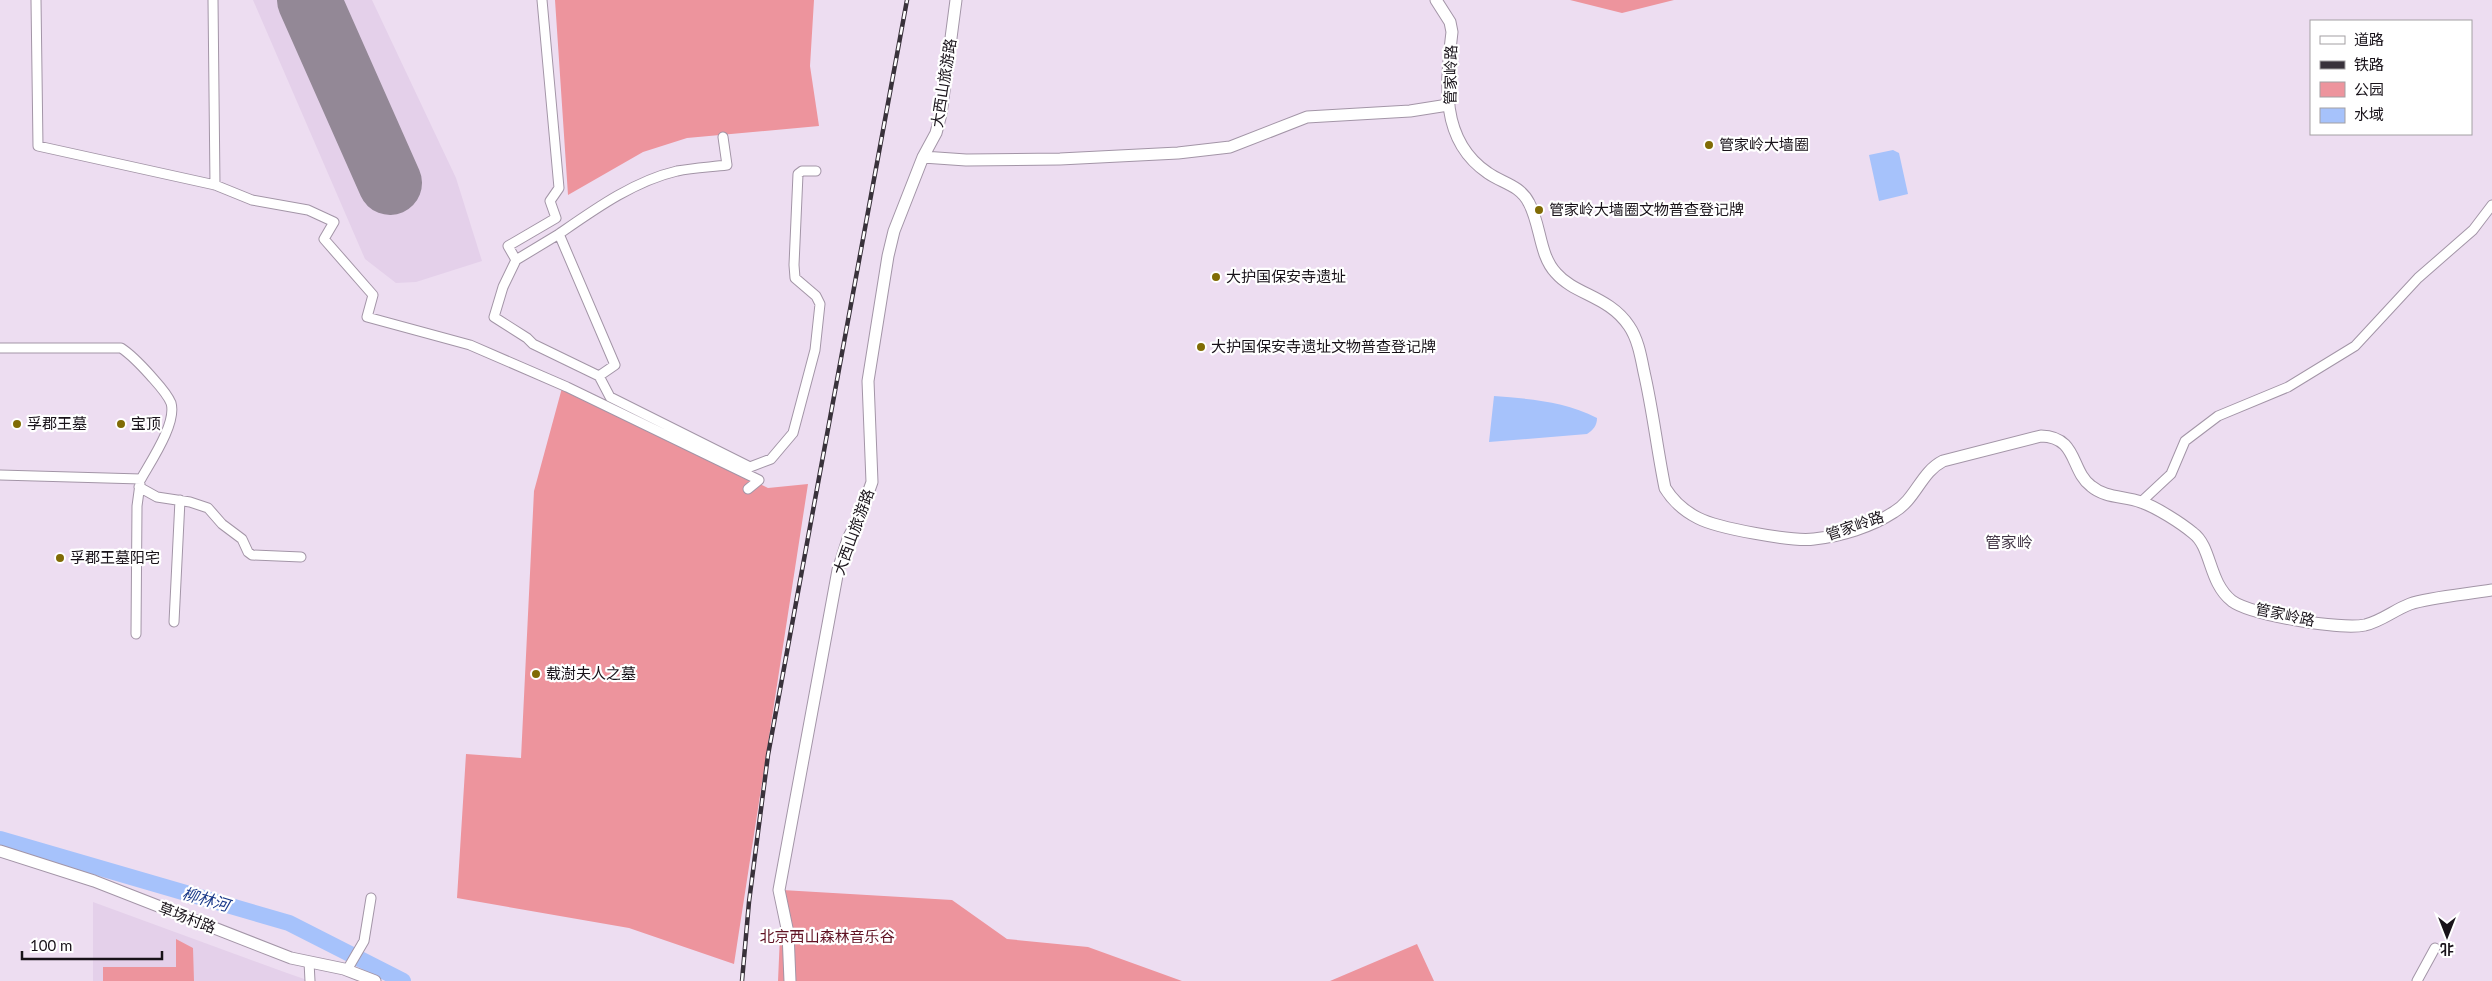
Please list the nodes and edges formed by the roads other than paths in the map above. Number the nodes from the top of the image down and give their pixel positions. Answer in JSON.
{"nodes":[{"id":1,"x":36,"y":0,"type":"edge"},
{"id":2,"x":213,"y":0,"type":"edge"},
{"id":3,"x":542,"y":0,"type":"edge"},
{"id":4,"x":956,"y":0,"type":"edge"},
{"id":5,"x":1436,"y":0,"type":"edge"},
{"id":6,"x":1448,"y":105,"type":"junction"},
{"id":7,"x":723,"y":138,"type":"dead end"},
{"id":8,"x":923,"y":157,"type":"junction"},
{"id":9,"x":816,"y":171,"type":"dead end"},
{"id":10,"x":215,"y":185,"type":"junction"},
{"id":11,"x":2492,"y":205,"type":"edge"},
{"id":12,"x":559,"y":234,"type":"junction"},
{"id":13,"x":516,"y":260,"type":"junction"},
{"id":14,"x":0,"y":348,"type":"edge"},
{"id":15,"x":599,"y":376,"type":"junction"},
{"id":16,"x":0,"y":475,"type":"edge"},
{"id":17,"x":140,"y":483,"type":"junction"},
{"id":18,"x":748,"y":489,"type":"dead end"},
{"id":19,"x":180,"y":500,"type":"junction"},
{"id":20,"x":2141,"y":502,"type":"junction"},
{"id":21,"x":301,"y":557,"type":"dead end"},
{"id":22,"x":2492,"y":590,"type":"edge"},
{"id":23,"x":174,"y":622,"type":"dead end"},
{"id":24,"x":136,"y":634,"type":"dead end"},
{"id":25,"x":0,"y":851,"type":"edge"},
{"id":26,"x":372,"y":898,"type":"dead end"},
{"id":27,"x":2435,"y":948,"type":"dead end"},
{"id":28,"x":309,"y":962,"type":"junction"},
{"id":29,"x":348,"y":967,"type":"junction"},
{"id":30,"x":310,"y":981,"type":"edge"},
{"id":31,"x":375,"y":981,"type":"edge"},
{"id":32,"x":790,"y":981,"type":"edge"},
{"id":33,"x":2417,"y":981,"type":"edge"}],
"edges":[{"from":1,"to":10,"type":"street"},
{"from":2,"to":10,"type":"street"},
{"from":3,"to":13,"type":"street"},
{"from":4,"to":8,"type":"street","name":"大西山旅游路"},
{"from":5,"to":6,"type":"street","name":"管家岭路"},
{"from":6,"to":8,"type":"street"},
{"from":6,"to":20,"type":"street","name":"管家岭路"},
{"from":7,"to":12,"type":"street"},
{"from":8,"to":32,"type":"street","name":"大西山旅游路"},
{"from":9,"to":15,"type":"street"},
{"from":10,"to":18,"type":"street"},
{"from":11,"to":20,"type":"street"},
{"from":12,"to":13,"type":"street"},
{"from":12,"to":15,"type":"street"},
{"from":13,"to":15,"type":"street"},
{"from":14,"to":17,"type":"street"},
{"from":16,"to":17,"type":"street"},
{"from":17,"to":19,"type":"street"},
{"from":17,"to":24,"type":"street"},
{"from":19,"to":21,"type":"street"},
{"from":19,"to":23,"type":"street"},
{"from":20,"to":22,"type":"street","name":"管家岭路"},
{"from":25,"to":28,"type":"street","name":"草场村路"},
{"from":26,"to":29,"type":"street"},
{"from":27,"to":33,"type":"street"},
{"from":28,"to":29,"type":"street","name":"草场村路"},
{"from":28,"to":30,"type":"street"},
{"from":29,"to":31,"type":"street","name":"草场村路"}]}
